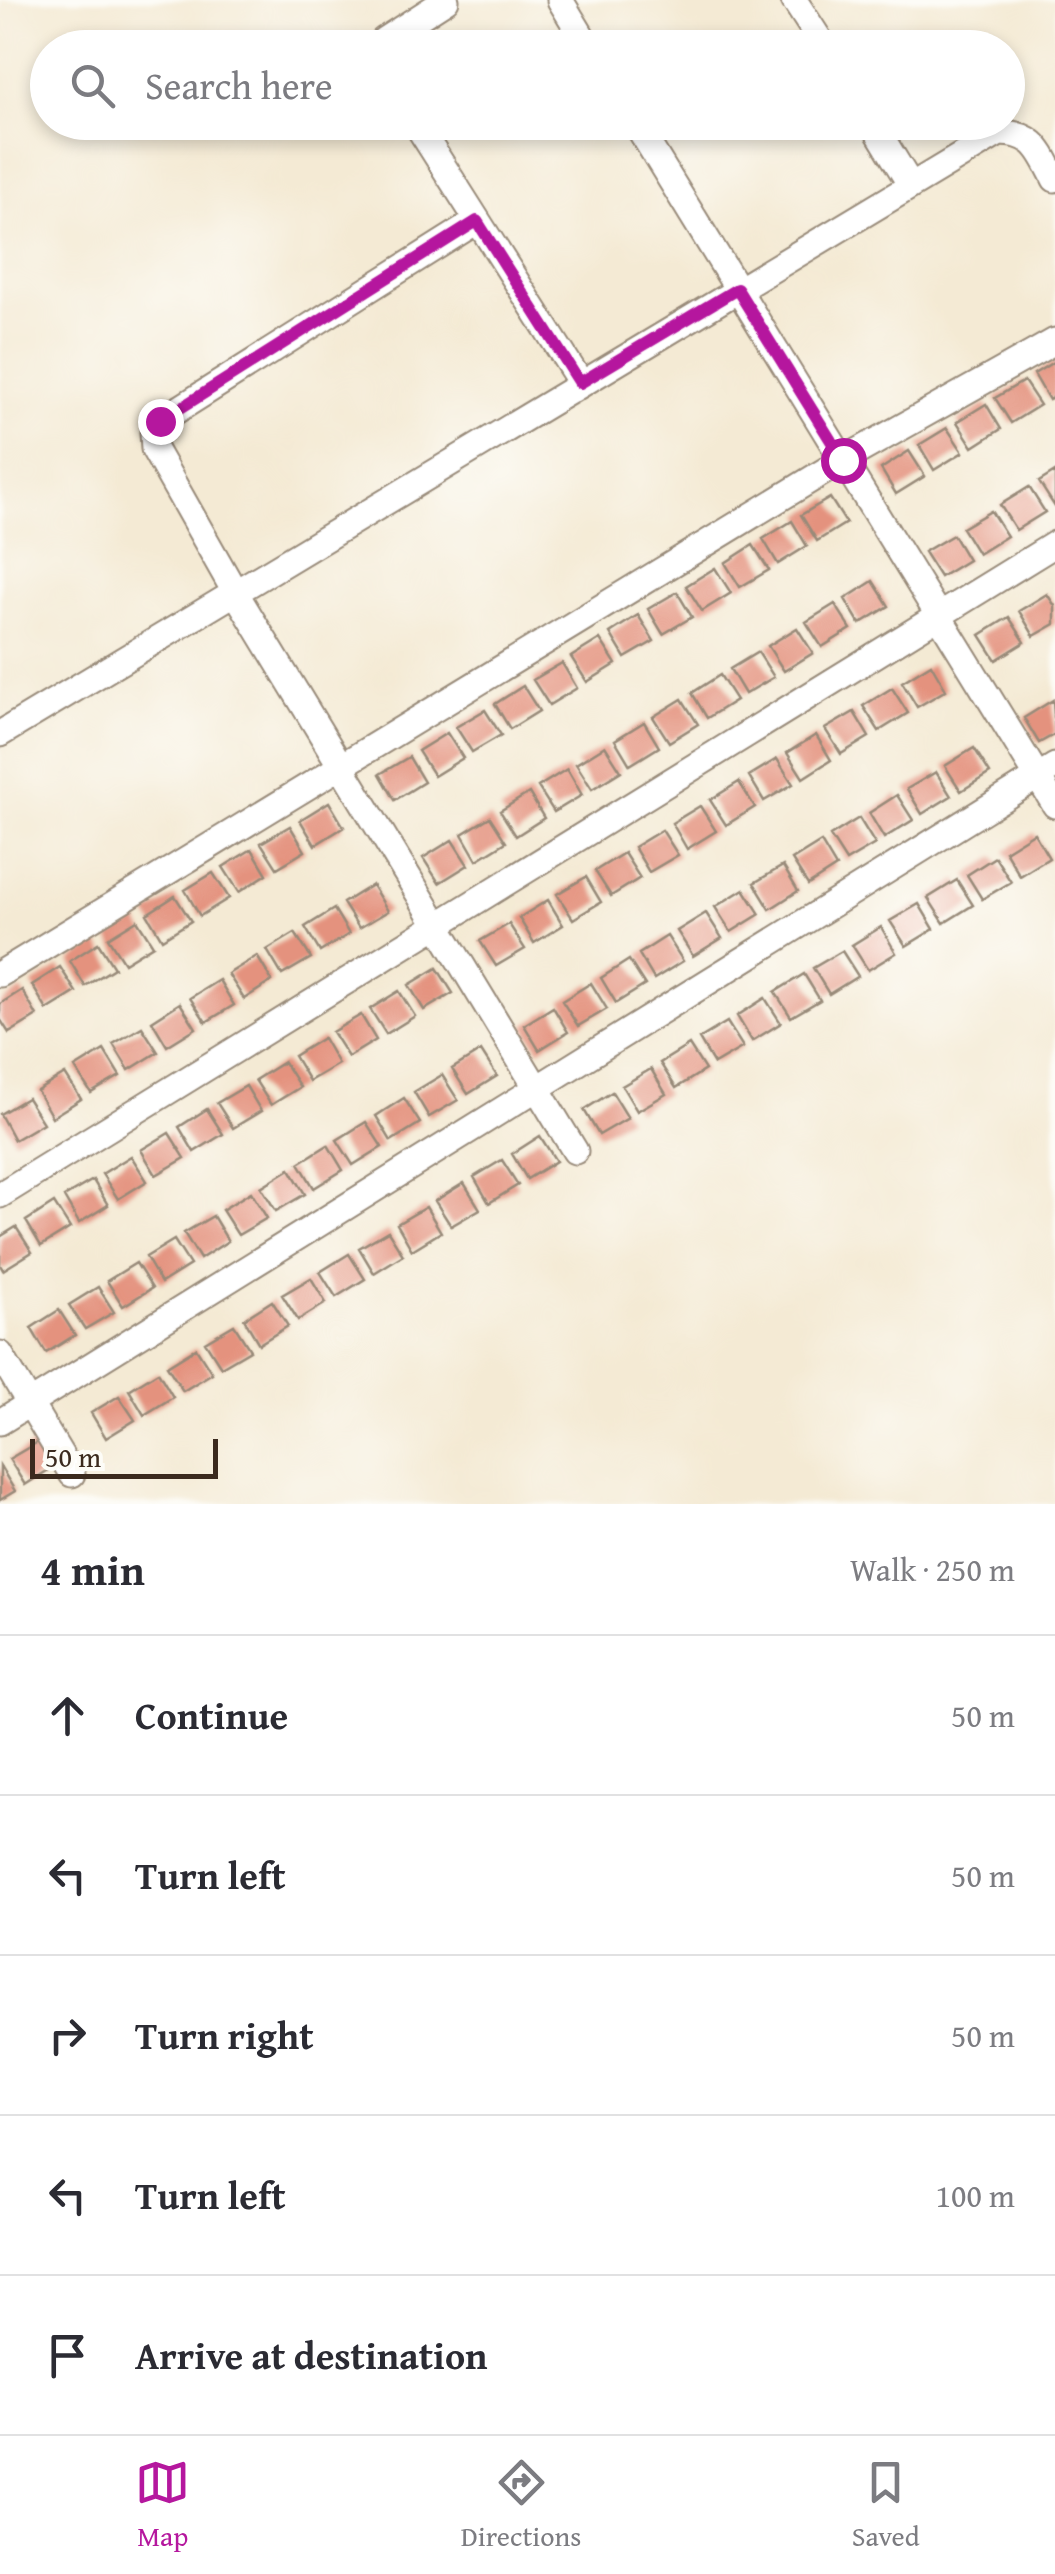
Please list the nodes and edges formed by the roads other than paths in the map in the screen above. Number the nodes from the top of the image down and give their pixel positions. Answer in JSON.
{"nodes":[{"id":1,"x":446,"y":0,"type":"edge"},
{"id":2,"x":560,"y":0,"type":"edge"},
{"id":3,"x":794,"y":0,"type":"edge"},
{"id":4,"x":400,"y":30,"type":"edge"},
{"id":5,"x":578,"y":30,"type":"edge"},
{"id":6,"x":813,"y":30,"type":"edge"},
{"id":7,"x":1025,"y":137,"type":"edge"},
{"id":8,"x":426,"y":140,"type":"edge"},
{"id":9,"x":646,"y":140,"type":"edge"},
{"id":10,"x":883,"y":140,"type":"edge"},
{"id":11,"x":987,"y":140,"type":"edge"},
{"id":12,"x":1055,"y":179,"type":"edge"},
{"id":13,"x":910,"y":184,"type":"junction"},
{"id":14,"x":477,"y":221,"type":"junction"},
{"id":15,"x":737,"y":289,"type":"junction"},
{"id":16,"x":1055,"y":341,"type":"edge"},
{"id":17,"x":580,"y":383,"type":"junction"},
{"id":18,"x":843,"y":460,"type":"junction"},
{"id":19,"x":1055,"y":544,"type":"edge"},
{"id":20,"x":234,"y":592,"type":"junction"},
{"id":21,"x":938,"y":616,"type":"junction"},
{"id":22,"x":0,"y":734,"type":"edge"},
{"id":23,"x":340,"y":766,"type":"junction"},
{"id":24,"x":1046,"y":771,"type":"edge"},
{"id":25,"x":1055,"y":805,"type":"edge"},
{"id":26,"x":436,"y":926,"type":"junction"},
{"id":27,"x":0,"y":974,"type":"edge"},
{"id":28,"x":535,"y":1089,"type":"junction"},
{"id":29,"x":575,"y":1151,"type":"dead end"},
{"id":30,"x":0,"y":1195,"type":"edge"},
{"id":31,"x":0,"y":1354,"type":"edge"},
{"id":32,"x":29,"y":1404,"type":"junction"},
{"id":33,"x":0,"y":1422,"type":"edge"},
{"id":34,"x":72,"y":1474,"type":"dead end"}],
"edges":[{"from":1,"to":4,"type":"street"},
{"from":2,"to":5,"type":"street"},
{"from":3,"to":6,"type":"street"},
{"from":7,"to":12,"type":"street"},
{"from":8,"to":14,"type":"street"},
{"from":9,"to":15,"type":"street"},
{"from":10,"to":13,"type":"street"},
{"from":11,"to":13,"type":"street"},
{"from":13,"to":15,"type":"street"},
{"from":14,"to":17,"type":"street"},
{"from":14,"to":20,"type":"street"},
{"from":15,"to":17,"type":"street"},
{"from":15,"to":18,"type":"street"},
{"from":16,"to":18,"type":"street"},
{"from":17,"to":20,"type":"street"},
{"from":18,"to":21,"type":"street"},
{"from":18,"to":23,"type":"street"},
{"from":19,"to":21,"type":"street"},
{"from":20,"to":22,"type":"street"},
{"from":20,"to":23,"type":"street"},
{"from":21,"to":24,"type":"street"},
{"from":21,"to":26,"type":"street"},
{"from":23,"to":26,"type":"street"},
{"from":23,"to":27,"type":"street"},
{"from":24,"to":25,"type":"street"},
{"from":24,"to":28,"type":"street"},
{"from":26,"to":28,"type":"street"},
{"from":26,"to":30,"type":"street"},
{"from":28,"to":29,"type":"street"},
{"from":28,"to":32,"type":"street"},
{"from":31,"to":32,"type":"street"},
{"from":32,"to":33,"type":"street"},
{"from":32,"to":34,"type":"street"}]}
